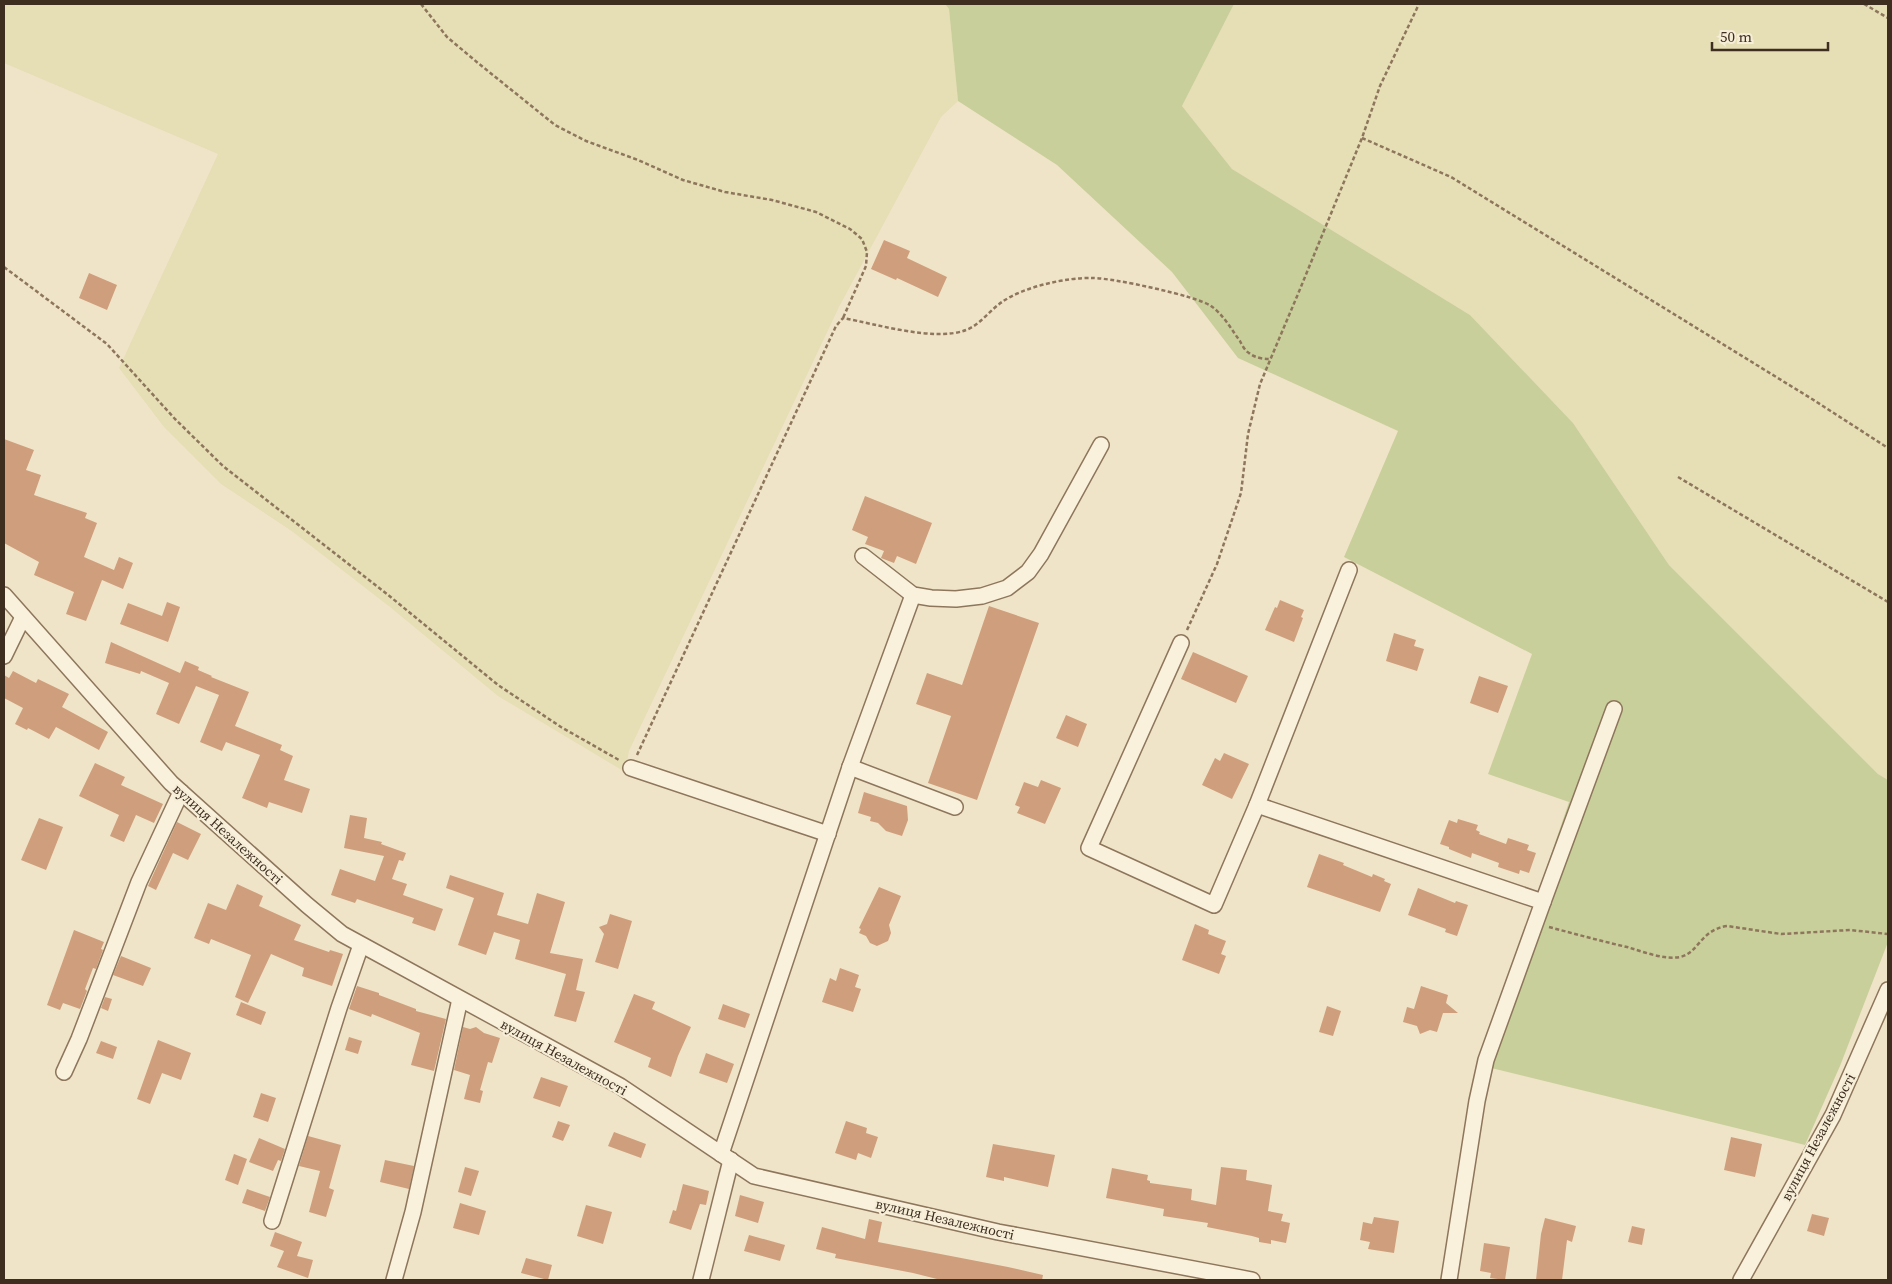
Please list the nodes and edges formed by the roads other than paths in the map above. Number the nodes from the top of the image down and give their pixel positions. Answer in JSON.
{"nodes":[{"id":1,"x":1101,"y":445,"type":"dead end"},
{"id":2,"x":863,"y":556,"type":"dead end"},
{"id":3,"x":1349,"y":570,"type":"dead end"},
{"id":4,"x":4,"y":594,"type":"edge"},
{"id":5,"x":913,"y":595,"type":"junction"},
{"id":6,"x":23,"y":617,"type":"junction"},
{"id":7,"x":1181,"y":643,"type":"road end"},
{"id":8,"x":4,"y":656,"type":"edge"},
{"id":9,"x":1614,"y":709,"type":"dead end"},
{"id":10,"x":850,"y":767,"type":"junction"},
{"id":11,"x":631,"y":768,"type":"road end"},
{"id":12,"x":181,"y":792,"type":"junction"},
{"id":13,"x":1257,"y":805,"type":"junction"},
{"id":14,"x":955,"y":807,"type":"dead end"},
{"id":15,"x":828,"y":834,"type":"junction"},
{"id":16,"x":1543,"y":902,"type":"junction"},
{"id":17,"x":361,"y":945,"type":"junction"},
{"id":18,"x":1888,"y":990,"type":"edge"},
{"id":19,"x":460,"y":999,"type":"junction"},
{"id":20,"x":64,"y":1072,"type":"dead end"},
{"id":21,"x":726,"y":1157,"type":"junction"},
{"id":22,"x":272,"y":1221,"type":"dead end"},
{"id":23,"x":394,"y":1280,"type":"edge"},
{"id":24,"x":701,"y":1280,"type":"edge"},
{"id":25,"x":1252,"y":1280,"type":"edge"},
{"id":26,"x":1449,"y":1280,"type":"edge"},
{"id":27,"x":1741,"y":1280,"type":"edge"}],
"edges":[{"from":1,"to":5,"type":"street"},
{"from":2,"to":5,"type":"street"},
{"from":3,"to":13,"type":"street"},
{"from":4,"to":6,"type":"street","name":"вулиця Незалежності"},
{"from":5,"to":10,"type":"street"},
{"from":6,"to":8,"type":"street"},
{"from":6,"to":12,"type":"street","name":"вулиця Незалежності"},
{"from":7,"to":13,"type":"street"},
{"from":9,"to":16,"type":"street"},
{"from":10,"to":14,"type":"street"},
{"from":10,"to":15,"type":"street"},
{"from":11,"to":15,"type":"street"},
{"from":12,"to":17,"type":"street","name":"вулиця Незалежності"},
{"from":12,"to":20,"type":"street"},
{"from":13,"to":16,"type":"street"},
{"from":15,"to":21,"type":"street"},
{"from":16,"to":26,"type":"street"},
{"from":17,"to":19,"type":"street","name":"вулиця Незалежності"},
{"from":17,"to":22,"type":"street"},
{"from":18,"to":27,"type":"street","name":"вулиця Незалежності"},
{"from":19,"to":21,"type":"street","name":"вулиця Незалежності"},
{"from":19,"to":23,"type":"street"},
{"from":21,"to":24,"type":"street"},
{"from":21,"to":25,"type":"street","name":"вулиця Незалежності"}]}
